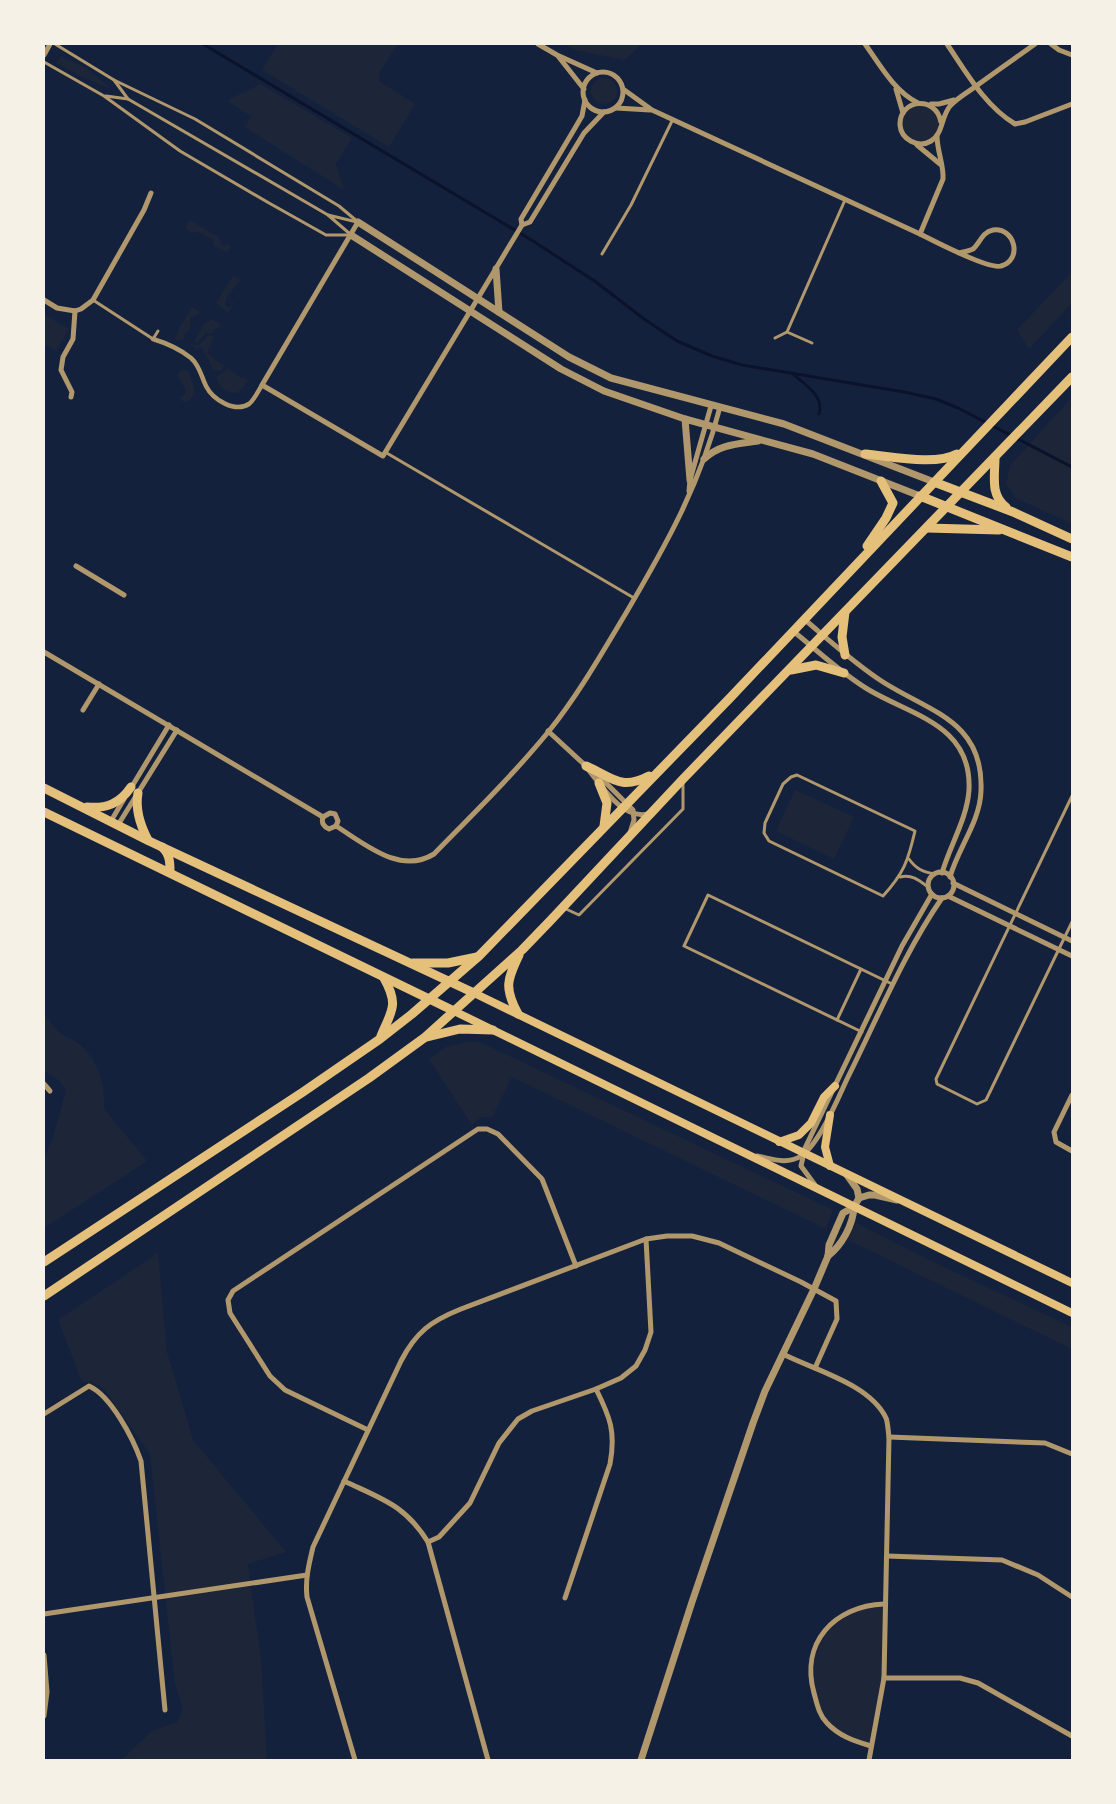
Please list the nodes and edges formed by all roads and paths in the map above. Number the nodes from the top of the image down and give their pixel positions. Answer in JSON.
{"nodes":[{"id":1,"x":50,"y":44,"type":"edge"},
{"id":2,"x":55,"y":44,"type":"edge"},
{"id":3,"x":538,"y":44,"type":"edge"},
{"id":4,"x":865,"y":44,"type":"edge"},
{"id":5,"x":946,"y":44,"type":"edge"},
{"id":6,"x":1035,"y":44,"type":"edge"},
{"id":7,"x":1051,"y":44,"type":"edge"},
{"id":8,"x":1072,"y":54,"type":"edge"},
{"id":9,"x":44,"y":55,"type":"edge"},
{"id":10,"x":557,"y":55,"type":"junction"},
{"id":11,"x":44,"y":62,"type":"edge"},
{"id":12,"x":597,"y":73,"type":"junction"},
{"id":13,"x":114,"y":80,"type":"junction"},
{"id":14,"x":895,"y":85,"type":"junction"},
{"id":15,"x":976,"y":86,"type":"junction"},
{"id":16,"x":584,"y":89,"type":"junction"},
{"id":17,"x":623,"y":89,"type":"junction"},
{"id":18,"x":104,"y":96,"type":"junction"},
{"id":19,"x":958,"y":98,"type":"junction"},
{"id":20,"x":128,"y":99,"type":"junction"},
{"id":21,"x":585,"y":100,"type":"junction"},
{"id":22,"x":918,"y":103,"type":"junction"},
{"id":23,"x":928,"y":104,"type":"junction"},
{"id":24,"x":1072,"y":104,"type":"edge"},
{"id":25,"x":616,"y":108,"type":"junction"},
{"id":26,"x":652,"y":110,"type":"junction"},
{"id":27,"x":604,"y":112,"type":"junction"},
{"id":28,"x":903,"y":113,"type":"junction"},
{"id":29,"x":673,"y":120,"type":"junction"},
{"id":30,"x":941,"y":122,"type":"junction"},
{"id":31,"x":937,"y":136,"type":"junction"},
{"id":32,"x":915,"y":143,"type":"junction"},
{"id":33,"x":941,"y":165,"type":"junction"},
{"id":34,"x":151,"y":193,"type":"dead end"},
{"id":35,"x":845,"y":200,"type":"junction"},
{"id":36,"x":328,"y":215,"type":"junction"},
{"id":37,"x":358,"y":222,"type":"junction"},
{"id":38,"x":522,"y":225,"type":"junction"},
{"id":39,"x":920,"y":234,"type":"junction"},
{"id":40,"x":351,"y":235,"type":"junction"},
{"id":41,"x":959,"y":252,"type":"junction"},
{"id":42,"x":602,"y":254,"type":"dead end"},
{"id":43,"x":496,"y":269,"type":"junction"},
{"id":44,"x":478,"y":298,"type":"junction"},
{"id":45,"x":44,"y":300,"type":"edge"},
{"id":46,"x":93,"y":300,"type":"junction"},
{"id":47,"x":75,"y":311,"type":"junction"},
{"id":48,"x":471,"y":311,"type":"junction"},
{"id":49,"x":500,"y":312,"type":"junction"},
{"id":50,"x":158,"y":331,"type":"dead end"},
{"id":51,"x":787,"y":332,"type":"junction"},
{"id":52,"x":1072,"y":337,"type":"edge"},
{"id":53,"x":775,"y":338,"type":"dead end"},
{"id":54,"x":153,"y":339,"type":"junction"},
{"id":55,"x":812,"y":343,"type":"dead end"},
{"id":56,"x":1072,"y":377,"type":"edge"},
{"id":57,"x":262,"y":385,"type":"junction"},
{"id":58,"x":71,"y":397,"type":"dead end"},
{"id":59,"x":711,"y":406,"type":"junction"},
{"id":60,"x":720,"y":407,"type":"junction"},
{"id":61,"x":685,"y":419,"type":"junction"},
{"id":62,"x":705,"y":425,"type":"junction"},
{"id":63,"x":715,"y":427,"type":"junction"},
{"id":64,"x":764,"y":440,"type":"junction"},
{"id":65,"x":964,"y":450,"type":"junction"},
{"id":66,"x":385,"y":452,"type":"junction"},
{"id":67,"x":865,"y":454,"type":"junction"},
{"id":68,"x":998,"y":454,"type":"junction"},
{"id":69,"x":704,"y":459,"type":"junction"},
{"id":70,"x":690,"y":480,"type":"junction"},
{"id":71,"x":881,"y":481,"type":"junction"},
{"id":72,"x":934,"y":482,"type":"junction"},
{"id":73,"x":961,"y":493,"type":"junction"},
{"id":74,"x":689,"y":496,"type":"junction"},
{"id":75,"x":920,"y":496,"type":"junction"},
{"id":76,"x":947,"y":508,"type":"junction"},
{"id":77,"x":1012,"y":512,"type":"junction"},
{"id":78,"x":927,"y":528,"type":"junction"},
{"id":79,"x":1005,"y":530,"type":"junction"},
{"id":80,"x":1072,"y":539,"type":"edge"},
{"id":81,"x":1072,"y":557,"type":"edge"},
{"id":82,"x":76,"y":567,"type":"dead end"},
{"id":83,"x":852,"y":568,"type":"junction"},
{"id":84,"x":124,"y":594,"type":"dead end"},
{"id":85,"x":634,"y":598,"type":"junction"},
{"id":86,"x":845,"y":612,"type":"junction"},
{"id":87,"x":804,"y":619,"type":"junction"},
{"id":88,"x":793,"y":631,"type":"junction"},
{"id":89,"x":823,"y":635,"type":"junction"},
{"id":90,"x":812,"y":646,"type":"junction"},
{"id":91,"x":44,"y":652,"type":"edge"},
{"id":92,"x":845,"y":655,"type":"junction"},
{"id":93,"x":789,"y":671,"type":"junction"},
{"id":94,"x":844,"y":673,"type":"junction"},
{"id":95,"x":99,"y":684,"type":"junction"},
{"id":96,"x":83,"y":710,"type":"dead end"},
{"id":97,"x":169,"y":725,"type":"junction"},
{"id":98,"x":177,"y":730,"type":"junction"},
{"id":99,"x":548,"y":731,"type":"junction"},
{"id":100,"x":586,"y":766,"type":"junction"},
{"id":101,"x":657,"y":773,"type":"junction"},
{"id":102,"x":683,"y":779,"type":"junction"},
{"id":103,"x":599,"y":783,"type":"junction"},
{"id":104,"x":44,"y":788,"type":"edge"},
{"id":105,"x":134,"y":790,"type":"junction"},
{"id":106,"x":1072,"y":796,"type":"edge"},
{"id":107,"x":625,"y":805,"type":"junction"},
{"id":108,"x":79,"y":806,"type":"junction"},
{"id":109,"x":44,"y":812,"type":"edge"},
{"id":110,"x":651,"y":813,"type":"junction"},
{"id":111,"x":634,"y":815,"type":"junction"},
{"id":112,"x":323,"y":817,"type":"junction"},
{"id":113,"x":114,"y":824,"type":"junction"},
{"id":114,"x":336,"y":826,"type":"junction"},
{"id":115,"x":603,"y":829,"type":"junction"},
{"id":116,"x":629,"y":837,"type":"junction"},
{"id":117,"x":105,"y":841,"type":"junction"},
{"id":118,"x":149,"y":841,"type":"junction"},
{"id":119,"x":160,"y":846,"type":"junction"},
{"id":120,"x":909,"y":859,"type":"junction"},
{"id":121,"x":189,"y":860,"type":"junction"},
{"id":122,"x":170,"y":872,"type":"junction"},
{"id":123,"x":942,"y":873,"type":"junction"},
{"id":124,"x":935,"y":874,"type":"junction"},
{"id":125,"x":950,"y":877,"type":"junction"},
{"id":126,"x":900,"y":878,"type":"junction"},
{"id":127,"x":953,"y":883,"type":"junction"},
{"id":128,"x":928,"y":887,"type":"junction"},
{"id":129,"x":932,"y":894,"type":"junction"},
{"id":130,"x":945,"y":897,"type":"junction"},
{"id":131,"x":564,"y":907,"type":"junction"},
{"id":132,"x":1016,"y":914,"type":"junction"},
{"id":133,"x":1072,"y":922,"type":"edge"},
{"id":134,"x":1010,"y":926,"type":"junction"},
{"id":135,"x":1065,"y":938,"type":"junction"},
{"id":136,"x":1072,"y":941,"type":"edge"},
{"id":137,"x":522,"y":950,"type":"junction"},
{"id":138,"x":1059,"y":950,"type":"junction"},
{"id":139,"x":479,"y":956,"type":"junction"},
{"id":140,"x":1072,"y":956,"type":"edge"},
{"id":141,"x":411,"y":963,"type":"junction"},
{"id":142,"x":861,"y":969,"type":"junction"},
{"id":143,"x":384,"y":978,"type":"junction"},
{"id":144,"x":885,"y":980,"type":"junction"},
{"id":145,"x":449,"y":982,"type":"junction"},
{"id":146,"x":893,"y":984,"type":"junction"},
{"id":147,"x":474,"y":993,"type":"junction"},
{"id":148,"x":429,"y":999,"type":"junction"},
{"id":149,"x":454,"y":1011,"type":"junction"},
{"id":150,"x":518,"y":1014,"type":"junction"},
{"id":151,"x":837,"y":1020,"type":"junction"},
{"id":152,"x":493,"y":1030,"type":"junction"},
{"id":153,"x":861,"y":1032,"type":"junction"},
{"id":154,"x":869,"y":1035,"type":"junction"},
{"id":155,"x":424,"y":1038,"type":"junction"},
{"id":156,"x":380,"y":1039,"type":"junction"},
{"id":157,"x":44,"y":1084,"type":"edge"},
{"id":158,"x":835,"y":1086,"type":"junction"},
{"id":159,"x":50,"y":1091,"type":"dead end"},
{"id":160,"x":1072,"y":1095,"type":"edge"},
{"id":161,"x":830,"y":1115,"type":"junction"},
{"id":162,"x":779,"y":1142,"type":"junction"},
{"id":163,"x":1072,"y":1151,"type":"edge"},
{"id":164,"x":803,"y":1154,"type":"junction"},
{"id":165,"x":749,"y":1155,"type":"junction"},
{"id":166,"x":830,"y":1166,"type":"junction"},
{"id":167,"x":845,"y":1173,"type":"junction"},
{"id":168,"x":819,"y":1190,"type":"junction"},
{"id":169,"x":859,"y":1198,"type":"junction"},
{"id":170,"x":903,"y":1201,"type":"junction"},
{"id":171,"x":854,"y":1207,"type":"junction"},
{"id":172,"x":646,"y":1239,"type":"junction"},
{"id":173,"x":44,"y":1262,"type":"edge"},
{"id":174,"x":576,"y":1266,"type":"junction"},
{"id":175,"x":1072,"y":1283,"type":"edge"},
{"id":176,"x":814,"y":1289,"type":"junction"},
{"id":177,"x":44,"y":1296,"type":"edge"},
{"id":178,"x":1072,"y":1313,"type":"edge"},
{"id":179,"x":783,"y":1353,"type":"junction"},
{"id":180,"x":815,"y":1368,"type":"junction"},
{"id":181,"x":596,"y":1389,"type":"junction"},
{"id":182,"x":44,"y":1414,"type":"edge"},
{"id":183,"x":368,"y":1430,"type":"junction"},
{"id":184,"x":889,"y":1437,"type":"junction"},
{"id":185,"x":1072,"y":1454,"type":"edge"},
{"id":186,"x":344,"y":1481,"type":"junction"},
{"id":187,"x":428,"y":1542,"type":"junction"},
{"id":188,"x":887,"y":1556,"type":"junction"},
{"id":189,"x":307,"y":1575,"type":"junction"},
{"id":190,"x":154,"y":1597,"type":"junction"},
{"id":191,"x":1072,"y":1597,"type":"edge"},
{"id":192,"x":565,"y":1598,"type":"dead end"},
{"id":193,"x":884,"y":1604,"type":"junction"},
{"id":194,"x":44,"y":1614,"type":"edge"},
{"id":195,"x":44,"y":1654,"type":"edge"},
{"id":196,"x":884,"y":1678,"type":"junction"},
{"id":197,"x":165,"y":1710,"type":"dead end"},
{"id":198,"x":44,"y":1716,"type":"edge"},
{"id":199,"x":1072,"y":1736,"type":"edge"},
{"id":200,"x":871,"y":1746,"type":"junction"},
{"id":201,"x":355,"y":1761,"type":"edge"},
{"id":202,"x":488,"y":1761,"type":"edge"},
{"id":203,"x":641,"y":1761,"type":"edge"},
{"id":204,"x":869,"y":1761,"type":"edge"}],
"edges":[{"from":1,"to":9,"type":"street"},
{"from":2,"to":13,"type":"lane"},
{"from":3,"to":10,"type":"street"},
{"from":4,"to":14,"type":"street"},
{"from":5,"to":15,"type":"street"},
{"from":6,"to":15,"type":"street"},
{"from":7,"to":8,"type":"street"},
{"from":10,"to":12,"type":"street"},
{"from":10,"to":16,"type":"street"},
{"from":11,"to":18,"type":"lane"},
{"from":12,"to":16,"type":"street"},
{"from":12,"to":17,"type":"street"},
{"from":13,"to":20,"type":"lane"},
{"from":13,"to":37,"type":"lane"},
{"from":14,"to":22,"type":"street"},
{"from":14,"to":28,"type":"street"},
{"from":15,"to":19,"type":"street"},
{"from":15,"to":24,"type":"street"},
{"from":16,"to":21,"type":"street"},
{"from":17,"to":25,"type":"street"},
{"from":17,"to":26,"type":"street"},
{"from":18,"to":20,"type":"lane"},
{"from":18,"to":40,"type":"lane"},
{"from":19,"to":23,"type":"street"},
{"from":19,"to":30,"type":"street"},
{"from":20,"to":36,"type":"lane"},
{"from":21,"to":27,"type":"street"},
{"from":21,"to":38,"type":"street"},
{"from":22,"to":23,"type":"street"},
{"from":22,"to":28,"type":"street"},
{"from":23,"to":30,"type":"street"},
{"from":25,"to":26,"type":"street"},
{"from":25,"to":27,"type":"street"},
{"from":26,"to":29,"type":"street"},
{"from":27,"to":38,"type":"street"},
{"from":28,"to":32,"type":"street"},
{"from":29,"to":35,"type":"street"},
{"from":29,"to":42,"type":"lane"},
{"from":30,"to":31,"type":"street"},
{"from":31,"to":32,"type":"street"},
{"from":31,"to":33,"type":"street"},
{"from":32,"to":33,"type":"street"},
{"from":33,"to":39,"type":"street"},
{"from":34,"to":46,"type":"street"},
{"from":35,"to":39,"type":"street"},
{"from":35,"to":51,"type":"lane"},
{"from":36,"to":37,"type":"lane"},
{"from":36,"to":40,"type":"lane"},
{"from":37,"to":40,"type":"street"},
{"from":37,"to":44,"type":"street"},
{"from":38,"to":43,"type":"street"},
{"from":39,"to":41,"type":"street"},
{"from":40,"to":48,"type":"street"},
{"from":40,"to":57,"type":"street"},
{"from":41,"to":41,"type":"street"},
{"from":43,"to":44,"type":"street"},
{"from":43,"to":49,"type":"street"},
{"from":44,"to":48,"type":"street"},
{"from":44,"to":49,"type":"street"},
{"from":45,"to":47,"type":"street"},
{"from":46,"to":47,"type":"street"},
{"from":46,"to":54,"type":"lane"},
{"from":47,"to":58,"type":"street"},
{"from":48,"to":61,"type":"street"},
{"from":48,"to":66,"type":"street"},
{"from":49,"to":59,"type":"street"},
{"from":50,"to":54,"type":"lane"},
{"from":51,"to":53,"type":"lane"},
{"from":51,"to":55,"type":"lane"},
{"from":52,"to":65,"type":"main road"},
{"from":54,"to":57,"type":"street"},
{"from":56,"to":68,"type":"main road"},
{"from":57,"to":66,"type":"street"},
{"from":59,"to":60,"type":"street"},
{"from":59,"to":62,"type":"street"},
{"from":60,"to":63,"type":"street"},
{"from":60,"to":67,"type":"street"},
{"from":61,"to":62,"type":"street"},
{"from":61,"to":70,"type":"street"},
{"from":62,"to":63,"type":"street"},
{"from":62,"to":70,"type":"street"},
{"from":63,"to":64,"type":"street"},
{"from":63,"to":69,"type":"street"},
{"from":64,"to":69,"type":"street"},
{"from":64,"to":71,"type":"street"},
{"from":65,"to":67,"type":"main road"},
{"from":65,"to":72,"type":"main road"},
{"from":66,"to":85,"type":"lane"},
{"from":67,"to":72,"type":"street"},
{"from":68,"to":73,"type":"main road"},
{"from":68,"to":77,"type":"main road"},
{"from":69,"to":74,"type":"street"},
{"from":70,"to":74,"type":"street"},
{"from":71,"to":75,"type":"street"},
{"from":71,"to":83,"type":"main road"},
{"from":72,"to":73,"type":"main road"},
{"from":72,"to":75,"type":"main road"},
{"from":73,"to":76,"type":"main road"},
{"from":73,"to":77,"type":"main road"},
{"from":74,"to":85,"type":"street"},
{"from":75,"to":76,"type":"main road"},
{"from":75,"to":83,"type":"main road"},
{"from":76,"to":78,"type":"main road"},
{"from":76,"to":79,"type":"main road"},
{"from":77,"to":80,"type":"main road"},
{"from":78,"to":79,"type":"main road"},
{"from":78,"to":86,"type":"main road"},
{"from":79,"to":81,"type":"main road"},
{"from":82,"to":84,"type":"street"},
{"from":83,"to":87,"type":"main road"},
{"from":85,"to":99,"type":"street"},
{"from":86,"to":89,"type":"main road"},
{"from":86,"to":92,"type":"main road"},
{"from":87,"to":88,"type":"main road"},
{"from":87,"to":89,"type":"street"},
{"from":88,"to":90,"type":"street"},
{"from":88,"to":101,"type":"main road"},
{"from":89,"to":90,"type":"main road"},
{"from":89,"to":92,"type":"street"},
{"from":90,"to":93,"type":"main road"},
{"from":90,"to":94,"type":"street"},
{"from":91,"to":95,"type":"street"},
{"from":92,"to":125,"type":"street"},
{"from":93,"to":94,"type":"main road"},
{"from":93,"to":102,"type":"main road"},
{"from":94,"to":123,"type":"street"},
{"from":95,"to":96,"type":"street"},
{"from":95,"to":97,"type":"street"},
{"from":97,"to":98,"type":"street"},
{"from":97,"to":105,"type":"street"},
{"from":98,"to":105,"type":"street"},
{"from":98,"to":112,"type":"street"},
{"from":99,"to":100,"type":"street"},
{"from":99,"to":114,"type":"street"},
{"from":100,"to":101,"type":"main road"},
{"from":100,"to":103,"type":"street"},
{"from":100,"to":107,"type":"street"},
{"from":101,"to":107,"type":"main road"},
{"from":102,"to":110,"type":"main road"},
{"from":102,"to":131,"type":"lane"},
{"from":103,"to":107,"type":"street"},
{"from":103,"to":115,"type":"main road"},
{"from":104,"to":108,"type":"main road"},
{"from":105,"to":108,"type":"main road"},
{"from":105,"to":113,"type":"street"},
{"from":105,"to":118,"type":"main road"},
{"from":106,"to":132,"type":"lane"},
{"from":107,"to":111,"type":"street"},
{"from":107,"to":115,"type":"main road"},
{"from":108,"to":113,"type":"main road"},
{"from":109,"to":117,"type":"main road"},
{"from":110,"to":111,"type":"street"},
{"from":110,"to":116,"type":"main road"},
{"from":111,"to":116,"type":"street"},
{"from":112,"to":114,"type":"street"},
{"from":112,"to":114,"type":"street"},
{"from":113,"to":117,"type":"main road"},
{"from":113,"to":118,"type":"main road"},
{"from":115,"to":139,"type":"main road"},
{"from":116,"to":131,"type":"main road"},
{"from":117,"to":122,"type":"main road"},
{"from":118,"to":119,"type":"main road"},
{"from":119,"to":121,"type":"main road"},
{"from":119,"to":122,"type":"main road"},
{"from":120,"to":124,"type":"lane"},
{"from":120,"to":126,"type":"lane"},
{"from":120,"to":126,"type":"lane"},
{"from":121,"to":122,"type":"main road"},
{"from":121,"to":141,"type":"main road"},
{"from":122,"to":143,"type":"main road"},
{"from":123,"to":124,"type":"street"},
{"from":123,"to":125,"type":"street"},
{"from":124,"to":128,"type":"street"},
{"from":125,"to":127,"type":"street"},
{"from":126,"to":128,"type":"lane"},
{"from":127,"to":130,"type":"street"},
{"from":127,"to":132,"type":"street"},
{"from":128,"to":129,"type":"street"},
{"from":129,"to":130,"type":"street"},
{"from":129,"to":144,"type":"street"},
{"from":130,"to":134,"type":"street"},
{"from":130,"to":146,"type":"street"},
{"from":131,"to":137,"type":"main road"},
{"from":132,"to":134,"type":"lane"},
{"from":132,"to":135,"type":"street"},
{"from":133,"to":135,"type":"lane"},
{"from":134,"to":138,"type":"street"},
{"from":134,"to":138,"type":"lane"},
{"from":135,"to":136,"type":"street"},
{"from":135,"to":138,"type":"lane"},
{"from":137,"to":147,"type":"main road"},
{"from":137,"to":150,"type":"main road"},
{"from":138,"to":140,"type":"street"},
{"from":139,"to":141,"type":"main road"},
{"from":139,"to":145,"type":"main road"},
{"from":141,"to":145,"type":"main road"},
{"from":142,"to":144,"type":"lane"},
{"from":142,"to":151,"type":"lane"},
{"from":142,"to":151,"type":"lane"},
{"from":143,"to":148,"type":"main road"},
{"from":143,"to":156,"type":"main road"},
{"from":144,"to":146,"type":"lane"},
{"from":144,"to":153,"type":"street"},
{"from":145,"to":147,"type":"main road"},
{"from":145,"to":148,"type":"main road"},
{"from":146,"to":154,"type":"street"},
{"from":147,"to":149,"type":"main road"},
{"from":147,"to":150,"type":"main road"},
{"from":148,"to":149,"type":"main road"},
{"from":148,"to":156,"type":"main road"},
{"from":149,"to":152,"type":"main road"},
{"from":149,"to":155,"type":"main road"},
{"from":150,"to":162,"type":"main road"},
{"from":151,"to":153,"type":"lane"},
{"from":152,"to":155,"type":"main road"},
{"from":152,"to":165,"type":"main road"},
{"from":153,"to":154,"type":"lane"},
{"from":153,"to":158,"type":"street"},
{"from":154,"to":161,"type":"street"},
{"from":155,"to":177,"type":"main road"},
{"from":156,"to":173,"type":"main road"},
{"from":157,"to":159,"type":"street"},
{"from":158,"to":162,"type":"main road"},
{"from":158,"to":164,"type":"street"},
{"from":160,"to":163,"type":"street"},
{"from":161,"to":164,"type":"street"},
{"from":161,"to":166,"type":"main road"},
{"from":162,"to":164,"type":"main road"},
{"from":164,"to":165,"type":"street"},
{"from":164,"to":166,"type":"main road"},
{"from":164,"to":168,"type":"street"},
{"from":165,"to":168,"type":"main road"},
{"from":166,"to":167,"type":"main road"},
{"from":167,"to":169,"type":"street"},
{"from":167,"to":170,"type":"main road"},
{"from":168,"to":171,"type":"main road"},
{"from":169,"to":170,"type":"street"},
{"from":169,"to":171,"type":"street"},
{"from":170,"to":175,"type":"main road"},
{"from":171,"to":176,"type":"street"},
{"from":171,"to":178,"type":"main road"},
{"from":172,"to":174,"type":"street"},
{"from":172,"to":176,"type":"street"},
{"from":172,"to":181,"type":"street"},
{"from":174,"to":183,"type":"street"},
{"from":174,"to":183,"type":"street"},
{"from":176,"to":179,"type":"street"},
{"from":176,"to":180,"type":"street"},
{"from":179,"to":180,"type":"street"},
{"from":179,"to":203,"type":"street"},
{"from":180,"to":184,"type":"street"},
{"from":181,"to":187,"type":"street"},
{"from":181,"to":192,"type":"street"},
{"from":182,"to":190,"type":"street"},
{"from":183,"to":186,"type":"street"},
{"from":184,"to":185,"type":"street"},
{"from":184,"to":188,"type":"street"},
{"from":186,"to":187,"type":"street"},
{"from":186,"to":189,"type":"street"},
{"from":187,"to":202,"type":"street"},
{"from":188,"to":191,"type":"street"},
{"from":188,"to":193,"type":"street"},
{"from":189,"to":190,"type":"street"},
{"from":189,"to":201,"type":"street"},
{"from":190,"to":194,"type":"street"},
{"from":190,"to":197,"type":"street"},
{"from":193,"to":196,"type":"street"},
{"from":193,"to":200,"type":"street"},
{"from":195,"to":198,"type":"street"},
{"from":196,"to":199,"type":"street"},
{"from":196,"to":200,"type":"street"},
{"from":200,"to":204,"type":"street"}]}
